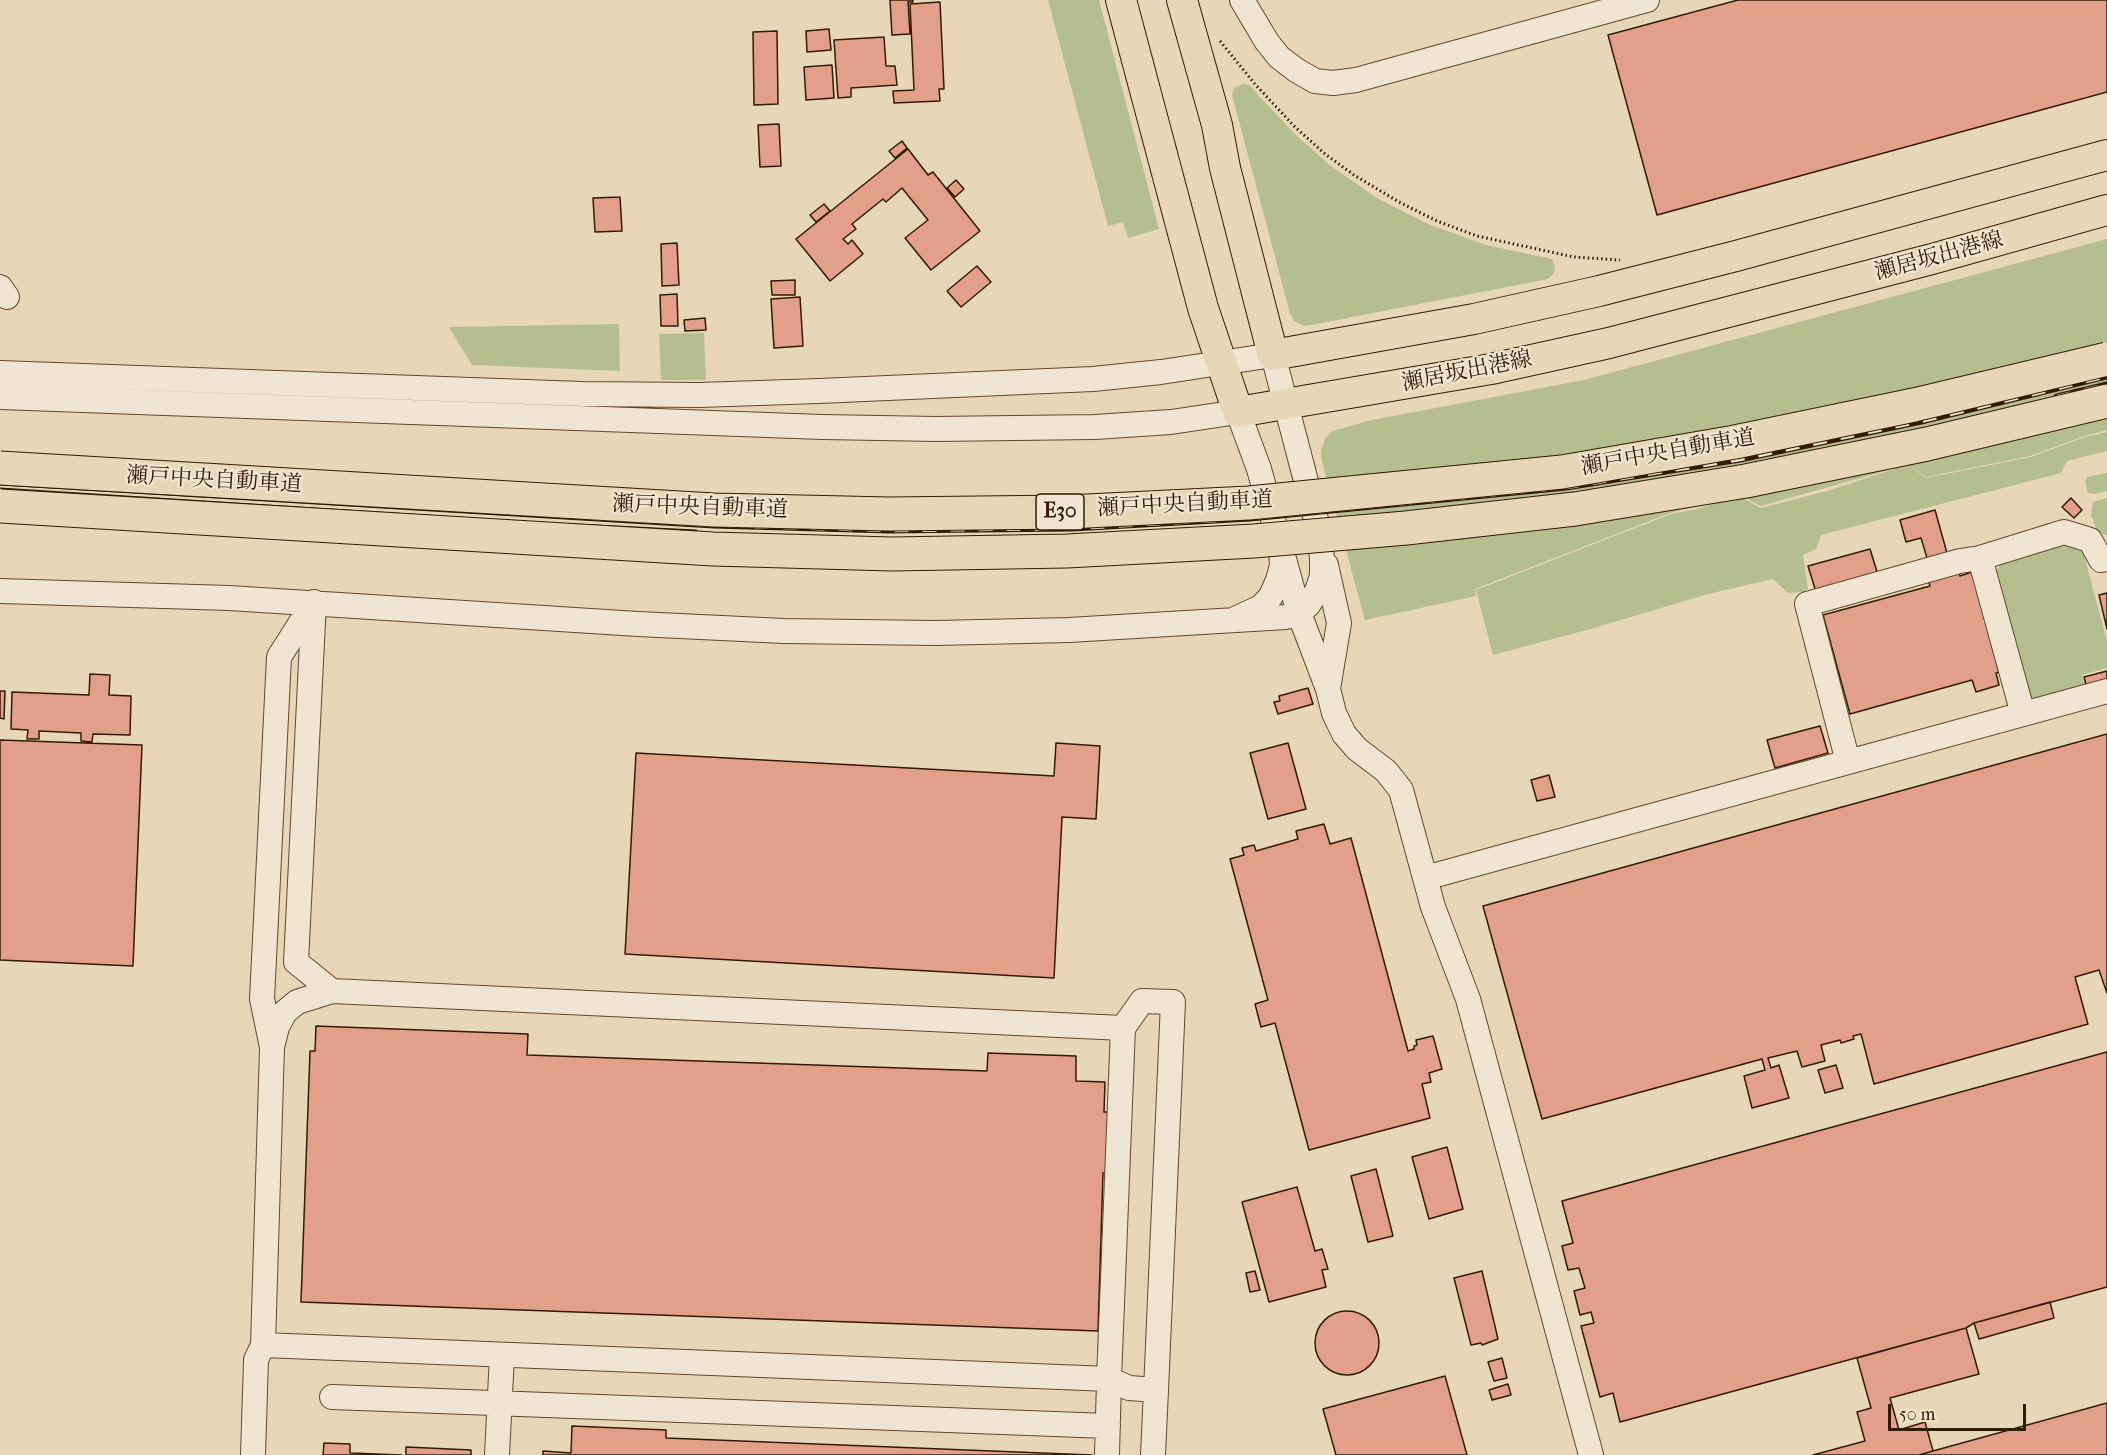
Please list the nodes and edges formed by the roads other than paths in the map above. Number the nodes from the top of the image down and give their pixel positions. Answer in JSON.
{"nodes":[{"id":1,"x":1121,"y":0,"type":"edge"},
{"id":2,"x":1182,"y":0,"type":"edge"},
{"id":3,"x":1242,"y":0,"type":"edge"},
{"id":4,"x":1647,"y":0,"type":"edge"},
{"id":5,"x":2107,"y":155,"type":"edge"},
{"id":6,"x":2107,"y":210,"type":"edge"},
{"id":7,"x":1273,"y":355,"type":"junction"},
{"id":8,"x":2107,"y":359,"type":"edge"},
{"id":9,"x":1222,"y":364,"type":"junction"},
{"id":10,"x":0,"y":373,"type":"edge"},
{"id":11,"x":0,"y":397,"type":"edge"},
{"id":12,"x":2107,"y":402,"type":"edge"},
{"id":13,"x":1286,"y":404,"type":"junction"},
{"id":14,"x":1238,"y":412,"type":"junction"},
{"id":15,"x":0,"y":468,"type":"edge"},
{"id":16,"x":0,"y":506,"type":"edge"},
{"id":17,"x":1318,"y":527,"type":"junction"},
{"id":18,"x":1281,"y":548,"type":"junction"},
{"id":19,"x":1980,"y":558,"type":"junction"},
{"id":20,"x":2107,"y":559,"type":"edge"},
{"id":21,"x":0,"y":591,"type":"edge"},
{"id":22,"x":314,"y":602,"type":"junction"},
{"id":23,"x":1299,"y":613,"type":"junction"},
{"id":24,"x":1231,"y":621,"type":"junction"},
{"id":25,"x":1328,"y":689,"type":"junction"},
{"id":26,"x":2107,"y":691,"type":"edge"},
{"id":27,"x":2023,"y":714,"type":"junction"},
{"id":28,"x":1848,"y":762,"type":"junction"},
{"id":29,"x":1425,"y":878,"type":"junction"},
{"id":30,"x":332,"y":992,"type":"junction"},
{"id":31,"x":1123,"y":1028,"type":"junction"},
{"id":32,"x":272,"y":1047,"type":"junction"},
{"id":33,"x":263,"y":1346,"type":"junction"},
{"id":34,"x":502,"y":1355,"type":"junction"},
{"id":35,"x":1109,"y":1379,"type":"junction"},
{"id":36,"x":1156,"y":1390,"type":"junction"},
{"id":37,"x":332,"y":1397,"type":"dead end"},
{"id":38,"x":500,"y":1404,"type":"junction"},
{"id":39,"x":1108,"y":1426,"type":"junction"},
{"id":40,"x":253,"y":1455,"type":"edge"},
{"id":41,"x":497,"y":1455,"type":"edge"},
{"id":42,"x":1107,"y":1455,"type":"edge"},
{"id":43,"x":1153,"y":1455,"type":"edge"},
{"id":44,"x":1591,"y":1455,"type":"edge"}],
"edges":[{"from":1,"to":9,"type":"main road"},
{"from":2,"to":7,"type":"main road"},
{"from":3,"to":4,"type":"street"},
{"from":5,"to":7,"type":"main road"},
{"from":6,"to":13,"type":"main road","name":"瀬居坂出港線"},
{"from":7,"to":9,"type":"street"},
{"from":7,"to":13,"type":"street"},
{"from":8,"to":15,"type":"highway","name":"瀬戸中央自動車道","number":"E30","bridge":true},
{"from":9,"to":10,"type":"street"},
{"from":9,"to":14,"type":"main road"},
{"from":11,"to":14,"type":"street"},
{"from":12,"to":16,"type":"highway","name":"瀬戸中央自動車道","number":"E30","bridge":true},
{"from":13,"to":14,"type":"main road","name":"瀬居坂出港線"},
{"from":13,"to":17,"type":"street"},
{"from":14,"to":18,"type":"street"},
{"from":17,"to":23,"type":"street"},
{"from":17,"to":25,"type":"street"},
{"from":18,"to":23,"type":"street"},
{"from":18,"to":24,"type":"street"},
{"from":19,"to":20,"type":"street"},
{"from":19,"to":27,"type":"street"},
{"from":19,"to":28,"type":"street"},
{"from":21,"to":22,"type":"street"},
{"from":22,"to":24,"type":"street"},
{"from":22,"to":30,"type":"street"},
{"from":22,"to":32,"type":"street"},
{"from":23,"to":24,"type":"street"},
{"from":23,"to":25,"type":"street"},
{"from":25,"to":29,"type":"street"},
{"from":26,"to":27,"type":"street"},
{"from":27,"to":28,"type":"street"},
{"from":28,"to":29,"type":"street"},
{"from":29,"to":44,"type":"street"},
{"from":30,"to":31,"type":"street"},
{"from":30,"to":32,"type":"street"},
{"from":31,"to":35,"type":"street"},
{"from":31,"to":36,"type":"street"},
{"from":32,"to":33,"type":"street"},
{"from":33,"to":34,"type":"street"},
{"from":33,"to":40,"type":"street"},
{"from":34,"to":35,"type":"street"},
{"from":34,"to":38,"type":"street"},
{"from":35,"to":36,"type":"street"},
{"from":35,"to":39,"type":"street"},
{"from":36,"to":43,"type":"street"},
{"from":37,"to":38,"type":"street"},
{"from":38,"to":39,"type":"street"},
{"from":38,"to":41,"type":"street"},
{"from":39,"to":42,"type":"street"}]}
